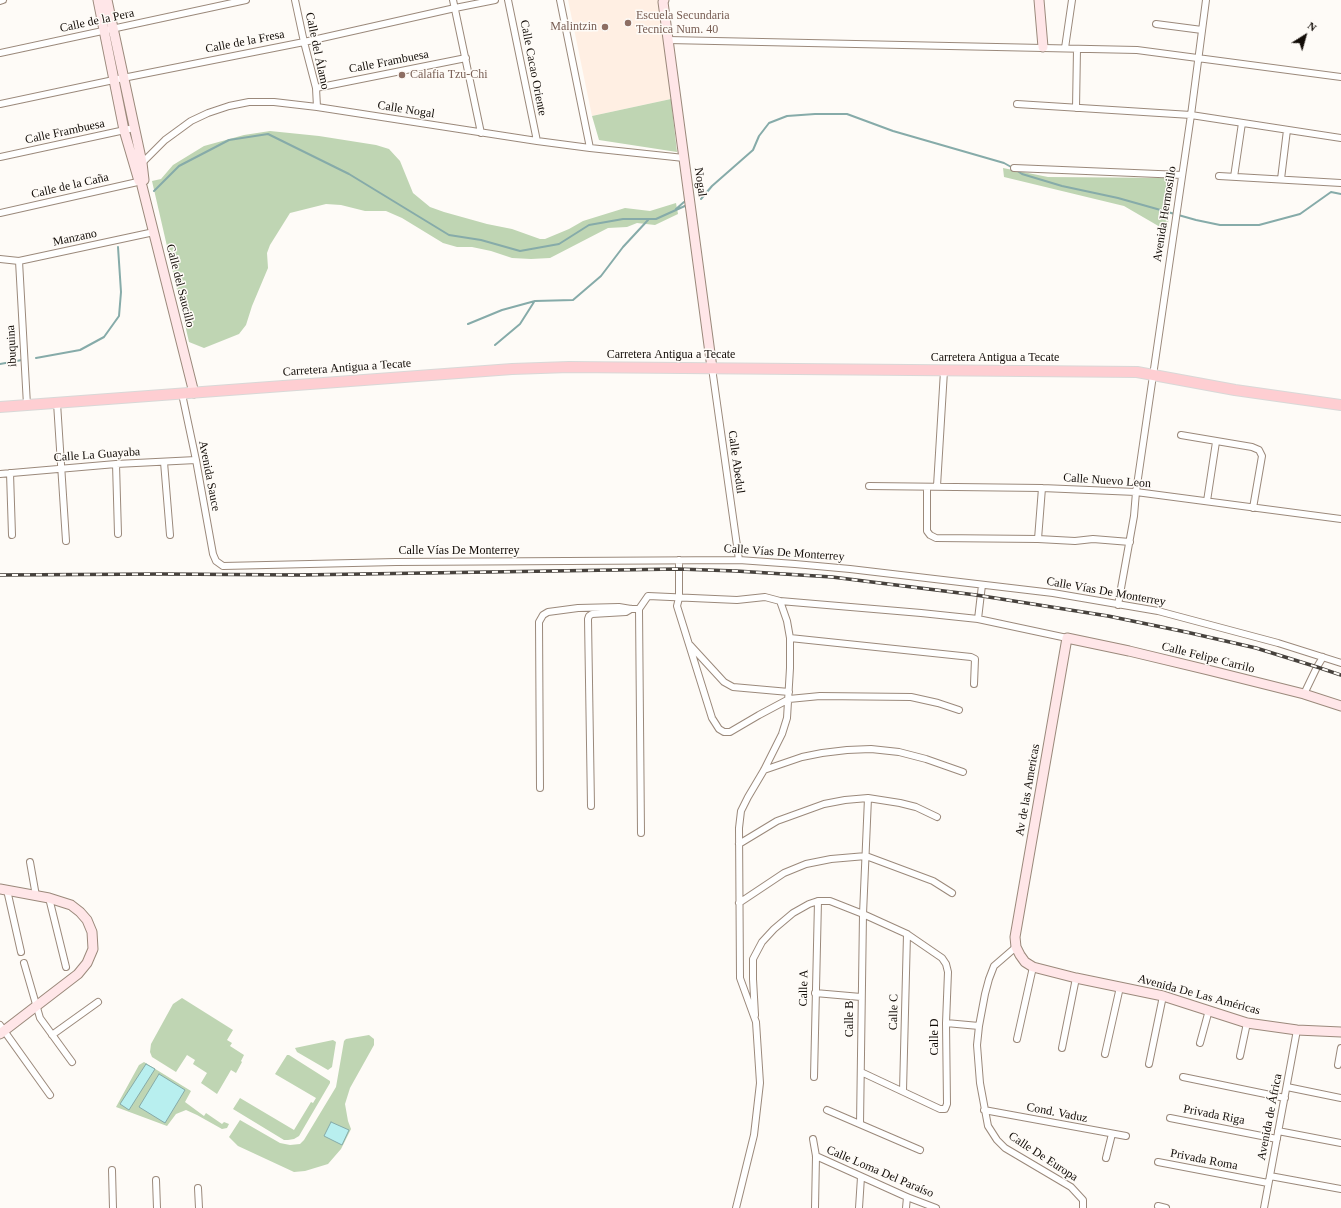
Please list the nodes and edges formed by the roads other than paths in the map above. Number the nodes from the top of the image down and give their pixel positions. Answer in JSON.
{"nodes":[{"id":1,"x":3,"y":0,"type":"edge"},
{"id":2,"x":98,"y":0,"type":"edge"},
{"id":3,"x":107,"y":0,"type":"edge"},
{"id":4,"x":246,"y":0,"type":"edge"},
{"id":5,"x":295,"y":0,"type":"edge"},
{"id":6,"x":453,"y":0,"type":"edge"},
{"id":7,"x":494,"y":0,"type":"edge"},
{"id":8,"x":508,"y":0,"type":"edge"},
{"id":9,"x":560,"y":0,"type":"edge"},
{"id":10,"x":1039,"y":0,"type":"edge"},
{"id":11,"x":1072,"y":0,"type":"edge"},
{"id":12,"x":1206,"y":0,"type":"edge"},
{"id":13,"x":0,"y":1,"type":"edge"},
{"id":14,"x":663,"y":1,"type":"edge"},
{"id":15,"x":455,"y":8,"type":"junction"},
{"id":16,"x":1156,"y":24,"type":"dead end"},
{"id":17,"x":109,"y":30,"type":"junction"},
{"id":18,"x":1202,"y":30,"type":"junction"},
{"id":19,"x":668,"y":40,"type":"junction"},
{"id":20,"x":304,"y":42,"type":"junction"},
{"id":21,"x":1043,"y":47,"type":"junction"},
{"id":22,"x":1065,"y":48,"type":"junction"},
{"id":23,"x":1077,"y":49,"type":"junction"},
{"id":24,"x":0,"y":53,"type":"edge"},
{"id":25,"x":1199,"y":57,"type":"junction"},
{"id":26,"x":466,"y":58,"type":"junction"},
{"id":27,"x":1341,"y":77,"type":"edge"},
{"id":28,"x":119,"y":79,"type":"junction"},
{"id":29,"x":316,"y":88,"type":"junction"},
{"id":30,"x":0,"y":104,"type":"edge"},
{"id":31,"x":1016,"y":104,"type":"dead end"},
{"id":32,"x":317,"y":107,"type":"junction"},
{"id":33,"x":1076,"y":108,"type":"junction"},
{"id":34,"x":1191,"y":115,"type":"junction"},
{"id":35,"x":1242,"y":123,"type":"junction"},
{"id":36,"x":134,"y":128,"type":"junction"},
{"id":37,"x":124,"y":130,"type":"junction"},
{"id":38,"x":1287,"y":130,"type":"junction"},
{"id":39,"x":481,"y":132,"type":"junction"},
{"id":40,"x":1341,"y":138,"type":"edge"},
{"id":41,"x":537,"y":141,"type":"junction"},
{"id":42,"x":590,"y":148,"type":"junction"},
{"id":43,"x":0,"y":157,"type":"edge"},
{"id":44,"x":684,"y":158,"type":"junction"},
{"id":45,"x":142,"y":163,"type":"junction"},
{"id":46,"x":1014,"y":168,"type":"dead end"},
{"id":47,"x":1182,"y":175,"type":"junction"},
{"id":48,"x":1219,"y":176,"type":"dead end"},
{"id":49,"x":1234,"y":177,"type":"junction"},
{"id":50,"x":1281,"y":179,"type":"junction"},
{"id":51,"x":142,"y":182,"type":"junction"},
{"id":52,"x":1341,"y":183,"type":"edge"},
{"id":53,"x":0,"y":213,"type":"edge"},
{"id":54,"x":154,"y":232,"type":"junction"},
{"id":55,"x":0,"y":259,"type":"edge"},
{"id":56,"x":19,"y":261,"type":"junction"},
{"id":57,"x":712,"y":368,"type":"junction"},
{"id":58,"x":944,"y":371,"type":"junction"},
{"id":59,"x":1152,"y":375,"type":"junction"},
{"id":60,"x":194,"y":393,"type":"junction"},
{"id":61,"x":182,"y":394,"type":"junction"},
{"id":62,"x":57,"y":403,"type":"junction"},
{"id":63,"x":1341,"y":404,"type":"edge"},
{"id":64,"x":27,"y":405,"type":"junction"},
{"id":65,"x":0,"y":407,"type":"edge"},
{"id":66,"x":1181,"y":435,"type":"dead end"},
{"id":67,"x":1216,"y":442,"type":"junction"},
{"id":68,"x":196,"y":460,"type":"junction"},
{"id":69,"x":164,"y":462,"type":"junction"},
{"id":70,"x":116,"y":464,"type":"junction"},
{"id":71,"x":62,"y":469,"type":"junction"},
{"id":72,"x":10,"y":473,"type":"junction"},
{"id":73,"x":0,"y":474,"type":"edge"},
{"id":74,"x":869,"y":486,"type":"dead end"},
{"id":75,"x":937,"y":486,"type":"junction"},
{"id":76,"x":927,"y":488,"type":"junction"},
{"id":77,"x":1042,"y":488,"type":"junction"},
{"id":78,"x":1136,"y":492,"type":"junction"},
{"id":79,"x":1207,"y":501,"type":"junction"},
{"id":80,"x":1253,"y":508,"type":"junction"},
{"id":81,"x":1341,"y":519,"type":"edge"},
{"id":82,"x":118,"y":534,"type":"dead end"},
{"id":83,"x":12,"y":535,"type":"dead end"},
{"id":84,"x":170,"y":535,"type":"dead end"},
{"id":85,"x":1038,"y":539,"type":"junction"},
{"id":86,"x":66,"y":541,"type":"dead end"},
{"id":87,"x":1130,"y":542,"type":"junction"},
{"id":88,"x":680,"y":560,"type":"junction"},
{"id":89,"x":739,"y":560,"type":"junction"},
{"id":90,"x":216,"y":561,"type":"joint"},
{"id":91,"x":982,"y":585,"type":"junction"},
{"id":92,"x":679,"y":598,"type":"junction"},
{"id":93,"x":780,"y":601,"type":"junction"},
{"id":94,"x":1118,"y":605,"type":"junction"},
{"id":95,"x":631,"y":609,"type":"junction"},
{"id":96,"x":639,"y":609,"type":"junction"},
{"id":97,"x":978,"y":619,"type":"junction"},
{"id":98,"x":790,"y":638,"type":"junction"},
{"id":99,"x":1067,"y":638,"type":"junction"},
{"id":100,"x":688,"y":642,"type":"junction"},
{"id":101,"x":1323,"y":657,"type":"junction"},
{"id":102,"x":1341,"y":663,"type":"edge"},
{"id":103,"x":974,"y":684,"type":"dead end"},
{"id":104,"x":789,"y":692,"type":"junction"},
{"id":105,"x":1304,"y":694,"type":"junction"},
{"id":106,"x":789,"y":699,"type":"junction"},
{"id":107,"x":1341,"y":706,"type":"edge"},
{"id":108,"x":959,"y":710,"type":"dead end"},
{"id":109,"x":764,"y":770,"type":"junction"},
{"id":110,"x":964,"y":772,"type":"dead end"},
{"id":111,"x":540,"y":788,"type":"dead end"},
{"id":112,"x":868,"y":798,"type":"junction"},
{"id":113,"x":591,"y":806,"type":"dead end"},
{"id":114,"x":937,"y":816,"type":"dead end"},
{"id":115,"x":641,"y":833,"type":"dead end"},
{"id":116,"x":740,"y":844,"type":"junction"},
{"id":117,"x":866,"y":856,"type":"junction"},
{"id":118,"x":30,"y":862,"type":"dead end"},
{"id":119,"x":4,"y":889,"type":"edge"},
{"id":120,"x":952,"y":893,"type":"dead end"},
{"id":121,"x":36,"y":896,"type":"junction"},
{"id":122,"x":49,"y":898,"type":"junction"},
{"id":123,"x":818,"y":901,"type":"junction"},
{"id":124,"x":739,"y":903,"type":"junction"},
{"id":125,"x":863,"y":914,"type":"junction"},
{"id":126,"x":907,"y":934,"type":"junction"},
{"id":127,"x":1016,"y":947,"type":"junction"},
{"id":128,"x":22,"y":952,"type":"dead end"},
{"id":129,"x":24,"y":963,"type":"dead end"},
{"id":130,"x":66,"y":966,"type":"dead end"},
{"id":131,"x":1033,"y":967,"type":"junction"},
{"id":132,"x":1076,"y":978,"type":"junction"},
{"id":133,"x":1120,"y":987,"type":"junction"},
{"id":134,"x":815,"y":993,"type":"junction"},
{"id":135,"x":1163,"y":996,"type":"junction"},
{"id":136,"x":861,"y":997,"type":"junction"},
{"id":137,"x":98,"y":1002,"type":"dead end"},
{"id":138,"x":37,"y":1006,"type":"junction"},
{"id":139,"x":1209,"y":1010,"type":"junction"},
{"id":140,"x":756,"y":1022,"type":"junction"},
{"id":141,"x":946,"y":1023,"type":"junction"},
{"id":142,"x":1247,"y":1023,"type":"junction"},
{"id":143,"x":980,"y":1026,"type":"junction"},
{"id":144,"x":1,"y":1030,"type":"edge"},
{"id":145,"x":1297,"y":1030,"type":"junction"},
{"id":146,"x":1341,"y":1032,"type":"edge"},
{"id":147,"x":52,"y":1035,"type":"junction"},
{"id":148,"x":1017,"y":1039,"type":"dead end"},
{"id":149,"x":1200,"y":1043,"type":"dead end"},
{"id":150,"x":1062,"y":1048,"type":"dead end"},
{"id":151,"x":1341,"y":1048,"type":"edge"},
{"id":152,"x":1106,"y":1054,"type":"dead end"},
{"id":153,"x":1240,"y":1056,"type":"dead end"},
{"id":154,"x":72,"y":1062,"type":"dead end"},
{"id":155,"x":1149,"y":1064,"type":"dead end"},
{"id":156,"x":1338,"y":1065,"type":"dead end"},
{"id":157,"x":862,"y":1072,"type":"junction"},
{"id":158,"x":814,"y":1076,"type":"dead end"},
{"id":159,"x":1183,"y":1077,"type":"dead end"},
{"id":160,"x":1287,"y":1087,"type":"junction"},
{"id":161,"x":903,"y":1091,"type":"junction"},
{"id":162,"x":50,"y":1095,"type":"dead end"},
{"id":163,"x":1285,"y":1098,"type":"junction"},
{"id":164,"x":1341,"y":1098,"type":"edge"},
{"id":165,"x":827,"y":1110,"type":"dead end"},
{"id":166,"x":984,"y":1110,"type":"junction"},
{"id":167,"x":1170,"y":1118,"type":"dead end"},
{"id":168,"x":860,"y":1124,"type":"junction"},
{"id":169,"x":1278,"y":1131,"type":"junction"},
{"id":170,"x":1112,"y":1134,"type":"junction"},
{"id":171,"x":1126,"y":1136,"type":"dead end"},
{"id":172,"x":813,"y":1139,"type":"dead end"},
{"id":173,"x":1276,"y":1139,"type":"junction"},
{"id":174,"x":1341,"y":1143,"type":"edge"},
{"id":175,"x":920,"y":1150,"type":"dead end"},
{"id":176,"x":816,"y":1156,"type":"junction"},
{"id":177,"x":1106,"y":1158,"type":"dead end"},
{"id":178,"x":1158,"y":1162,"type":"dead end"},
{"id":179,"x":112,"y":1170,"type":"dead end"},
{"id":180,"x":1270,"y":1176,"type":"junction"},
{"id":181,"x":861,"y":1177,"type":"junction"},
{"id":182,"x":156,"y":1180,"type":"dead end"},
{"id":183,"x":1268,"y":1183,"type":"junction"},
{"id":184,"x":198,"y":1188,"type":"dead end"},
{"id":185,"x":1341,"y":1189,"type":"edge"},
{"id":186,"x":907,"y":1197,"type":"junction"},
{"id":187,"x":1158,"y":1206,"type":"dead end"},
{"id":188,"x":113,"y":1208,"type":"edge"},
{"id":189,"x":157,"y":1208,"type":"edge"},
{"id":190,"x":199,"y":1208,"type":"edge"},
{"id":191,"x":736,"y":1208,"type":"edge"},
{"id":192,"x":815,"y":1208,"type":"edge"},
{"id":193,"x":859,"y":1208,"type":"edge"},
{"id":194,"x":906,"y":1208,"type":"edge"},
{"id":195,"x":936,"y":1208,"type":"edge"},
{"id":196,"x":1083,"y":1208,"type":"edge"},
{"id":197,"x":1166,"y":1208,"type":"edge"},
{"id":198,"x":1264,"y":1208,"type":"edge"}],
"edges":[{"from":1,"to":13,"type":"street"},
{"from":2,"to":17,"type":"street","name":"Calle del Saucillo"},
{"from":3,"to":17,"type":"street","name":"Calle del Saucillo"},
{"from":4,"to":17,"type":"street","name":"Calle de la Pera"},
{"from":5,"to":20,"type":"street","name":"Calle del Álamo"},
{"from":6,"to":15,"type":"street"},
{"from":7,"to":15,"type":"street","name":"Calle de la Fresa"},
{"from":8,"to":41,"type":"street","name":"Calle Cacao Oriente"},
{"from":9,"to":42,"type":"street"},
{"from":10,"to":21,"type":"street"},
{"from":11,"to":22,"type":"street"},
{"from":12,"to":18,"type":"street","name":"Avenida Hermosillo"},
{"from":14,"to":19,"type":"street","name":"Nogal"},
{"from":15,"to":20,"type":"street","name":"Calle de la Fresa"},
{"from":15,"to":26,"type":"street"},
{"from":16,"to":18,"type":"street"},
{"from":17,"to":24,"type":"street","name":"Calle de la Pera"},
{"from":17,"to":28,"type":"street","name":"Calle del Saucillo"},
{"from":18,"to":25,"type":"street","name":"Avenida Hermosillo"},
{"from":19,"to":21,"type":"street"},
{"from":19,"to":44,"type":"street","name":"Nogal"},
{"from":20,"to":28,"type":"street","name":"Calle de la Fresa"},
{"from":20,"to":29,"type":"street","name":"Calle del Álamo"},
{"from":21,"to":22,"type":"street"},
{"from":22,"to":23,"type":"street"},
{"from":23,"to":25,"type":"street"},
{"from":23,"to":33,"type":"street"},
{"from":25,"to":27,"type":"street"},
{"from":25,"to":34,"type":"street","name":"Avenida Hermosillo"},
{"from":26,"to":29,"type":"street","name":"Calle Frambuesa"},
{"from":26,"to":39,"type":"street"},
{"from":28,"to":30,"type":"street","name":"Calle de la Fresa"},
{"from":28,"to":36,"type":"street","name":"Calle del Saucillo"},
{"from":28,"to":37,"type":"street","name":"Calle del Saucillo"},
{"from":29,"to":32,"type":"street","name":"Calle del Álamo"},
{"from":31,"to":33,"type":"street"},
{"from":32,"to":39,"type":"street","name":"Calle Nogal"},
{"from":32,"to":45,"type":"street","name":"Calle Nogal"},
{"from":33,"to":34,"type":"street"},
{"from":34,"to":35,"type":"street"},
{"from":34,"to":47,"type":"street","name":"Avenida Hermosillo"},
{"from":35,"to":38,"type":"street"},
{"from":35,"to":49,"type":"street"},
{"from":36,"to":37,"type":"street","name":"Calle Frambuesa"},
{"from":36,"to":45,"type":"street","name":"Calle del Saucillo"},
{"from":37,"to":43,"type":"street","name":"Calle Frambuesa"},
{"from":37,"to":51,"type":"street","name":"Calle del Saucillo"},
{"from":38,"to":40,"type":"street"},
{"from":38,"to":50,"type":"street"},
{"from":39,"to":41,"type":"street","name":"Calle Nogal"},
{"from":41,"to":42,"type":"street","name":"Calle Nogal"},
{"from":42,"to":44,"type":"street","name":"Calle Nogal"},
{"from":44,"to":57,"type":"street","name":"Nogal"},
{"from":45,"to":51,"type":"street","name":"Calle del Saucillo"},
{"from":46,"to":47,"type":"street"},
{"from":47,"to":59,"type":"street","name":"Avenida Hermosillo"},
{"from":48,"to":49,"type":"street"},
{"from":49,"to":50,"type":"street"},
{"from":50,"to":52,"type":"street"},
{"from":51,"to":53,"type":"street","name":"Calle de la Caña"},
{"from":51,"to":54,"type":"street","name":"Calle del Saucillo"},
{"from":54,"to":56,"type":"street","name":"Manzano"},
{"from":54,"to":60,"type":"street","name":"Calle del Saucillo"},
{"from":55,"to":56,"type":"street","name":"Manzano"},
{"from":56,"to":64,"type":"street","name":"ibuquina"},
{"from":57,"to":58,"type":"main road","name":"Carretera Antigua a Tecate"},
{"from":57,"to":60,"type":"main road","name":"Carretera Antigua a Tecate"},
{"from":57,"to":89,"type":"street","name":"Calle Abedul"},
{"from":58,"to":59,"type":"main road","name":"Carretera Antigua a Tecate"},
{"from":58,"to":75,"type":"street"},
{"from":59,"to":63,"type":"main road","name":"Carretera Antigua a Tecate"},
{"from":59,"to":78,"type":"street","name":"Avenida Hermosillo"},
{"from":60,"to":61,"type":"main road","name":"Carretera Antigua a Tecate"},
{"from":61,"to":62,"type":"main road","name":"Carretera Antigua a Tecate"},
{"from":61,"to":68,"type":"street","name":"Avenida Sauce"},
{"from":62,"to":64,"type":"main road","name":"Carretera Antigua a Tecate"},
{"from":62,"to":71,"type":"street"},
{"from":64,"to":65,"type":"main road","name":"Carretera Antigua a Tecate"},
{"from":66,"to":67,"type":"street"},
{"from":67,"to":79,"type":"street"},
{"from":67,"to":80,"type":"street"},
{"from":68,"to":69,"type":"street","name":"Calle La Guayaba"},
{"from":68,"to":90,"type":"street","name":"Avenida Sauce"},
{"from":69,"to":70,"type":"street","name":"Calle La Guayaba"},
{"from":69,"to":84,"type":"street"},
{"from":70,"to":71,"type":"street","name":"Calle La Guayaba"},
{"from":70,"to":82,"type":"street"},
{"from":71,"to":72,"type":"street","name":"Calle La Guayaba"},
{"from":71,"to":86,"type":"street"},
{"from":72,"to":73,"type":"street","name":"Calle La Guayaba"},
{"from":72,"to":83,"type":"street"},
{"from":74,"to":76,"type":"street","name":"Calle Nuevo Leon"},
{"from":75,"to":76,"type":"street","name":"Calle Nuevo Leon"},
{"from":75,"to":77,"type":"street","name":"Calle Nuevo Leon"},
{"from":76,"to":85,"type":"street"},
{"from":77,"to":78,"type":"street","name":"Calle Nuevo Leon"},
{"from":77,"to":85,"type":"street"},
{"from":78,"to":79,"type":"street","name":"Calle Nuevo Leon"},
{"from":78,"to":87,"type":"street","name":"Avenida Hermosillo"},
{"from":79,"to":80,"type":"street","name":"Calle Nuevo Leon"},
{"from":80,"to":81,"type":"street","name":"Calle Nuevo Leon"},
{"from":85,"to":87,"type":"street"},
{"from":87,"to":94,"type":"street","name":"Avenida Hermosillo"},
{"from":88,"to":89,"type":"street","name":"Calle Vías De Monterrey"},
{"from":88,"to":90,"type":"street","name":"Calle Vías De Monterrey"},
{"from":88,"to":92,"type":"street"},
{"from":89,"to":91,"type":"street","name":"Calle Vías De Monterrey"},
{"from":91,"to":94,"type":"street","name":"Calle Vías De Monterrey"},
{"from":91,"to":97,"type":"street"},
{"from":92,"to":93,"type":"street"},
{"from":92,"to":96,"type":"street"},
{"from":92,"to":100,"type":"street"},
{"from":93,"to":97,"type":"street"},
{"from":93,"to":98,"type":"street"},
{"from":94,"to":101,"type":"street","name":"Calle Vías De Monterrey"},
{"from":95,"to":96,"type":"street"},
{"from":95,"to":111,"type":"street"},
{"from":95,"to":113,"type":"street"},
{"from":96,"to":115,"type":"street"},
{"from":97,"to":99,"type":"street"},
{"from":98,"to":103,"type":"street"},
{"from":98,"to":104,"type":"street"},
{"from":99,"to":105,"type":"street","name":"Calle Felipe Carrilo"},
{"from":99,"to":127,"type":"street","name":"Av de las Americas"},
{"from":100,"to":104,"type":"street"},
{"from":100,"to":106,"type":"street"},
{"from":101,"to":102,"type":"street","name":"Calle Vías De Monterrey"},
{"from":101,"to":105,"type":"street"},
{"from":104,"to":106,"type":"street"},
{"from":105,"to":107,"type":"street","name":"Calle Felipe Carrilo"},
{"from":106,"to":108,"type":"street"},
{"from":106,"to":109,"type":"street"},
{"from":109,"to":110,"type":"street"},
{"from":109,"to":116,"type":"street"},
{"from":112,"to":114,"type":"street"},
{"from":112,"to":116,"type":"street"},
{"from":112,"to":117,"type":"street","name":"Calle B"},
{"from":116,"to":124,"type":"street"},
{"from":117,"to":120,"type":"street"},
{"from":117,"to":124,"type":"street"},
{"from":117,"to":125,"type":"street","name":"Calle B"},
{"from":118,"to":121,"type":"street"},
{"from":119,"to":121,"type":"street"},
{"from":119,"to":128,"type":"street"},
{"from":121,"to":122,"type":"street"},
{"from":122,"to":130,"type":"street"},
{"from":122,"to":138,"type":"street"},
{"from":123,"to":125,"type":"street"},
{"from":123,"to":134,"type":"street","name":"Calle A"},
{"from":123,"to":140,"type":"street"},
{"from":124,"to":140,"type":"street"},
{"from":125,"to":126,"type":"street"},
{"from":125,"to":136,"type":"street","name":"Calle B"},
{"from":126,"to":141,"type":"street","name":"Calle D"},
{"from":126,"to":161,"type":"street","name":"Calle C"},
{"from":127,"to":131,"type":"street"},
{"from":127,"to":143,"type":"street","name":"Calle De Europa"},
{"from":129,"to":138,"type":"street"},
{"from":131,"to":132,"type":"street","name":"Avenida De Las Américas"},
{"from":131,"to":148,"type":"street"},
{"from":132,"to":133,"type":"street","name":"Avenida De Las Américas"},
{"from":132,"to":150,"type":"street"},
{"from":133,"to":135,"type":"street","name":"Avenida De Las Américas"},
{"from":133,"to":152,"type":"street"},
{"from":134,"to":136,"type":"street"},
{"from":134,"to":158,"type":"street","name":"Calle A"},
{"from":135,"to":139,"type":"street","name":"Avenida De Las Américas"},
{"from":135,"to":155,"type":"street"},
{"from":136,"to":157,"type":"street","name":"Calle B"},
{"from":137,"to":147,"type":"street"},
{"from":138,"to":144,"type":"street"},
{"from":138,"to":147,"type":"street"},
{"from":139,"to":142,"type":"street","name":"Avenida De Las Américas"},
{"from":139,"to":149,"type":"street"},
{"from":140,"to":191,"type":"street"},
{"from":141,"to":143,"type":"street"},
{"from":141,"to":161,"type":"street","name":"Calle D"},
{"from":142,"to":145,"type":"street","name":"Avenida De Las Américas"},
{"from":142,"to":153,"type":"street"},
{"from":143,"to":166,"type":"street","name":"Calle De Europa"},
{"from":144,"to":162,"type":"street"},
{"from":145,"to":146,"type":"street","name":"Avenida De Las Américas"},
{"from":145,"to":160,"type":"street","name":"Avenida de África"},
{"from":147,"to":154,"type":"street"},
{"from":151,"to":156,"type":"street"},
{"from":157,"to":161,"type":"street"},
{"from":157,"to":168,"type":"street","name":"Calle B"},
{"from":159,"to":163,"type":"street"},
{"from":160,"to":163,"type":"street","name":"Avenida de África"},
{"from":160,"to":164,"type":"street"},
{"from":163,"to":169,"type":"street","name":"Avenida de África"},
{"from":165,"to":168,"type":"street"},
{"from":166,"to":170,"type":"street","name":"Cond. Vaduz"},
{"from":166,"to":196,"type":"street","name":"Calle De Europa"},
{"from":167,"to":173,"type":"street","name":"Privada Riga"},
{"from":168,"to":175,"type":"street"},
{"from":169,"to":173,"type":"street","name":"Avenida de África"},
{"from":169,"to":174,"type":"street"},
{"from":170,"to":171,"type":"street","name":"Cond. Vaduz"},
{"from":170,"to":177,"type":"street"},
{"from":172,"to":176,"type":"street"},
{"from":173,"to":180,"type":"street","name":"Avenida de África"},
{"from":176,"to":181,"type":"street","name":"Calle Loma Del Paraíso"},
{"from":176,"to":192,"type":"street"},
{"from":178,"to":183,"type":"street","name":"Privada Roma"},
{"from":179,"to":188,"type":"street"},
{"from":180,"to":183,"type":"street","name":"Avenida de África"},
{"from":180,"to":185,"type":"street"},
{"from":181,"to":186,"type":"street","name":"Calle Loma Del Paraíso"},
{"from":181,"to":193,"type":"street"},
{"from":182,"to":189,"type":"street"},
{"from":183,"to":198,"type":"street","name":"Avenida de África"},
{"from":184,"to":190,"type":"street"},
{"from":186,"to":194,"type":"street"},
{"from":186,"to":195,"type":"street","name":"Calle Loma Del Paraíso"},
{"from":187,"to":197,"type":"street"}]}
